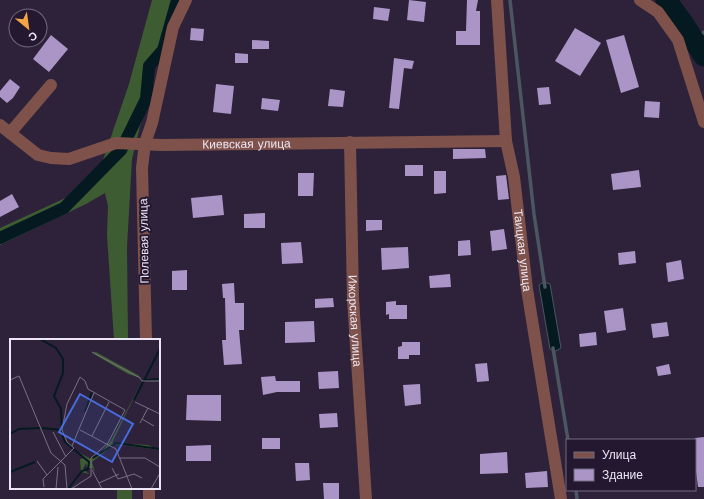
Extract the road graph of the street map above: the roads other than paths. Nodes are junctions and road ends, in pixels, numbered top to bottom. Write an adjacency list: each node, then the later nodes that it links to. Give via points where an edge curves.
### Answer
1 (186, 0): 10 (street, Полевая улица, via 173,27)
2 (498, 0): 8 (street, Таицкая улица)
3 (640, 0): 5 (street, via 658,12 678,40)
4 (51, 85): 7 (street)
5 (704, 122)
6 (0, 125): 7 (street, Киевская улица)
7 (10, 133): 10 (street, Киевская улица, via 38,155 51,158 70,158 116,143)
8 (506, 141): 9 (street, Киевская улица); 13 (street, Таицкая улица, via 514,177 527,289)
9 (350, 142): 10 (street, Киевская улица, via 161,145); 12 (street, Ижорская улица, via 353,299)
10 (146, 143): 11 (street, Полевая улица, via 142,168)
11 (146, 339)
12 (366, 499)
13 (561, 499)

